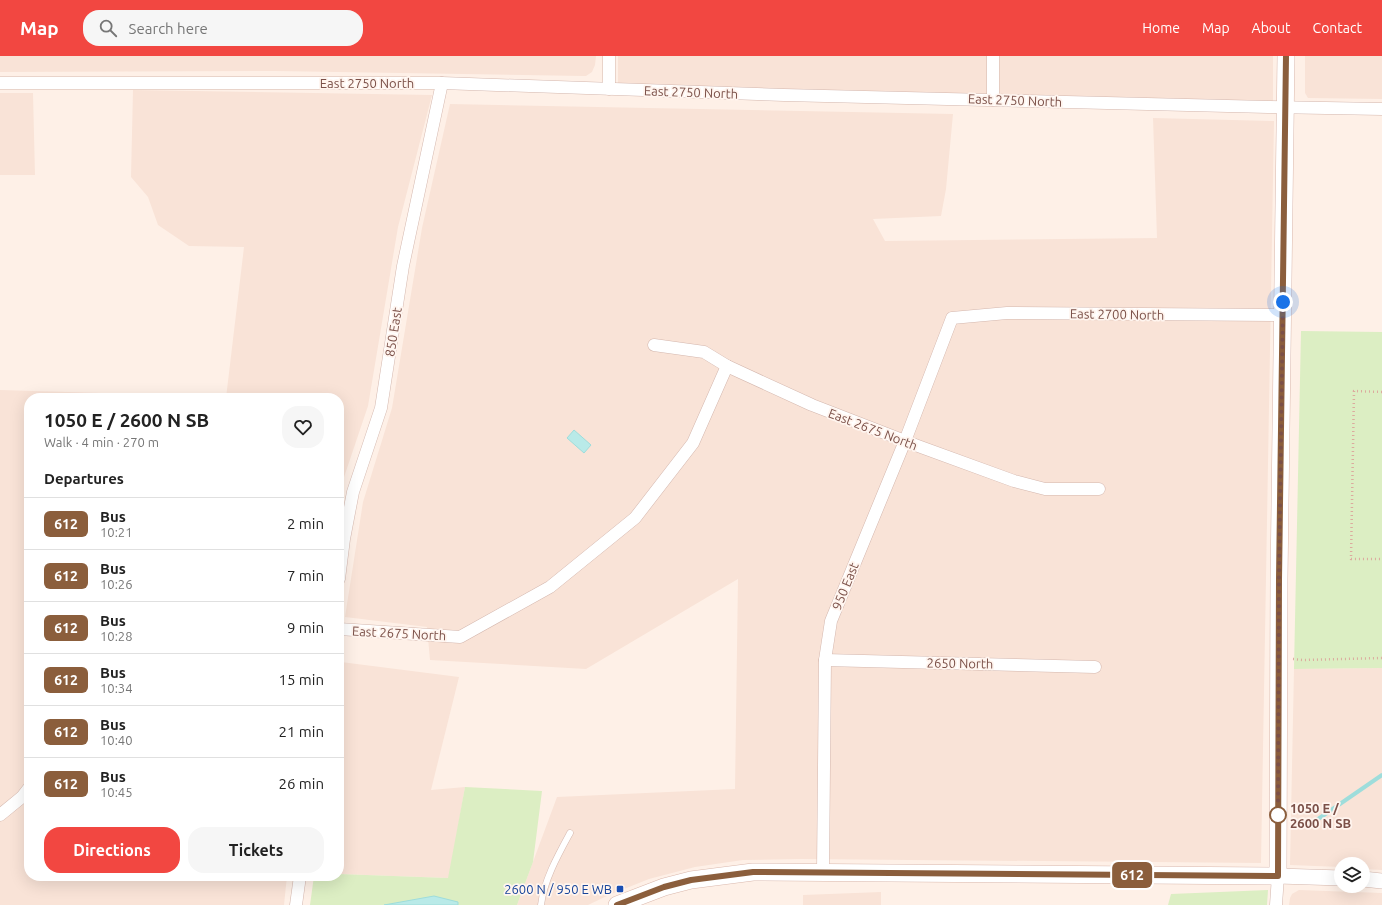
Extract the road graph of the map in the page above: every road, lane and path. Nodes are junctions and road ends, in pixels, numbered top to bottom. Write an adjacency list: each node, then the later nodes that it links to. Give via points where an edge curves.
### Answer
1 (609, 56): 6 (street)
2 (993, 56): 7 (street)
3 (1286, 56): 8 (main road)
4 (0, 83): 5 (street, East 2750 North)
5 (442, 84): 6 (street, East 2750 North); 17 (street, 850 East, via 403,266 381,408 353,492)
6 (608, 89): 7 (street, East 2750 North)
7 (993, 100): 8 (street, East 2750 North)
8 (1286, 108): 9 (street, East 2750 North); 10 (main road)
9 (1382, 109)
10 (1283, 315): 11 (street, East 2700 North, via 1007,313); 20 (main road)
11 (952, 318): 15 (street, 950 East)
12 (654, 345): 13 (street, East 2675 North, via 704,352)
13 (727, 366): 15 (street, East 2675 North, via 812,404); 19 (street, East 2675 North, via 693,443 635,518 550,587 460,637)
14 (1382, 392): 18 (path, via 1354,391 1351,559)
15 (905, 441): 16 (street, East 2675 North, via 1014,481 1045,489); 22 (street, 950 East, via 831,621)
16 (1099, 489)
17 (344, 539)
18 (1382, 559)
19 (344, 629)
20 (1279, 658): 21 (path); 28 (main road)
21 (1382, 658)
22 (825, 660): 23 (street, 2650 North); 27 (street, 950 East)
23 (1095, 667)
24 (24, 795): 25 (street)
25 (0, 815)
26 (570, 833): 34 (lane, via 542,894)
27 (823, 872): 28 (main road); 35 (main road, via 753,872 691,880 664,887)
28 (1278, 876): 29 (street); 36 (street)
29 (1334, 878)
30 (1370, 880): 32 (street)
31 (299, 881): 33 (street)
32 (1382, 881)
33 (296, 905)
34 (541, 905)
35 (618, 905)
36 (1276, 905)

